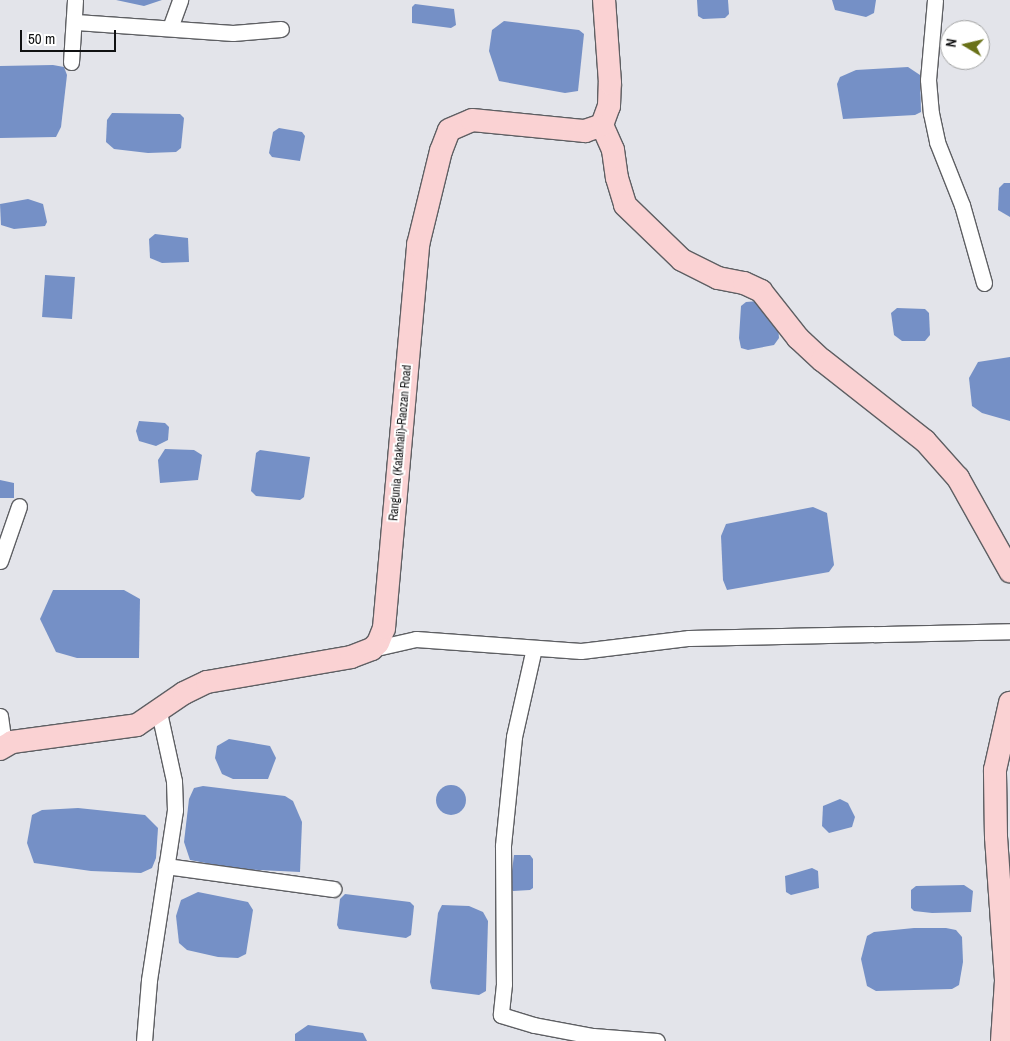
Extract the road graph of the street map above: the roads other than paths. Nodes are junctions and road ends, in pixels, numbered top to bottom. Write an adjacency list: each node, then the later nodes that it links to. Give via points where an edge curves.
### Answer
1 (75, 0): 5 (street)
2 (180, 0): 6 (street)
3 (604, 0): 9 (main road, via 610,82 609,106)
4 (935, 0): 10 (street, via 928,80 931,113 937,142 962,205)
5 (76, 22): 6 (street); 8 (street)
6 (170, 28): 7 (street, via 233,33)
7 (281, 29)
8 (71, 62)
9 (602, 125): 13 (main road, via 613,150 625,205 682,260 718,278 744,283 761,291 798,338 822,360 925,441 958,478); 16 (main road, Rangunia (Katakhali)-Raozan Road, via 585,131 472,120 461,122 449,130 418,245 384,628)
10 (984, 283)
11 (19, 506): 12 (street)
12 (0, 561)
13 (1010, 571)
14 (1010, 631): 15 (street, via 689,638 581,651)
15 (534, 648): 16 (street, via 416,639); 24 (street, via 514,737 503,846 504,984 501,1015 594,1036)
16 (372, 650): 18 (main road, via 351,657 207,682 184,693)
17 (1010, 703): 25 (main road, via 995,770 1006,980)
18 (159, 712): 20 (main road, via 131,727); 21 (street, via 175,801)
19 (0, 716): 20 (street)
20 (2, 747)
21 (166, 866): 22 (street); 23 (street)
22 (333, 889)
23 (144, 1041)
24 (657, 1041)
25 (1002, 1041)

